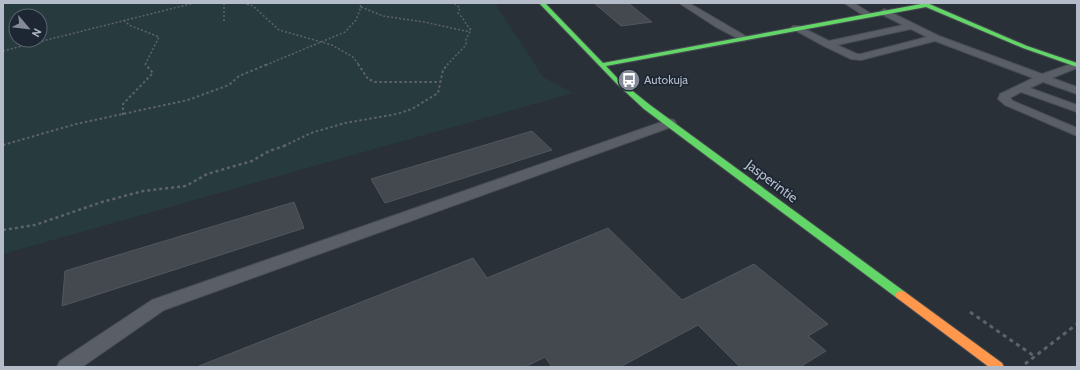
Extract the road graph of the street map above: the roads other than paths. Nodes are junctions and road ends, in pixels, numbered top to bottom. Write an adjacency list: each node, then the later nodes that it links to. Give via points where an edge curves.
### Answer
1 (542, 3): 12 (street, Jasperintie)
2 (683, 3): 9 (lane)
3 (848, 3): 6 (lane)
4 (925, 4): 5 (street); 13 (street, via 1025,47)
5 (884, 12): 6 (street); 7 (lane)
6 (869, 15): 8 (street)
7 (911, 26): 10 (lane); 11 (lane)
8 (796, 28): 9 (street); 11 (lane)
9 (744, 38): 12 (street)
10 (936, 38): 11 (lane, via 861,57 848,55); 14 (lane)
11 (826, 44)
12 (601, 65): 18 (street, Jasperintie, via 641,102)
13 (1077, 65): 14 (lane)
14 (1042, 78): 15 (lane); 16 (lane)
15 (1021, 88): 17 (lane); 19 (lane, via 1004,96 1004,99)
16 (1077, 91)
17 (1077, 109)
18 (670, 123): 20 (lane, via 158,305); 21 (street, Jasperintie)
19 (1077, 132)
20 (67, 367)
21 (998, 367)

